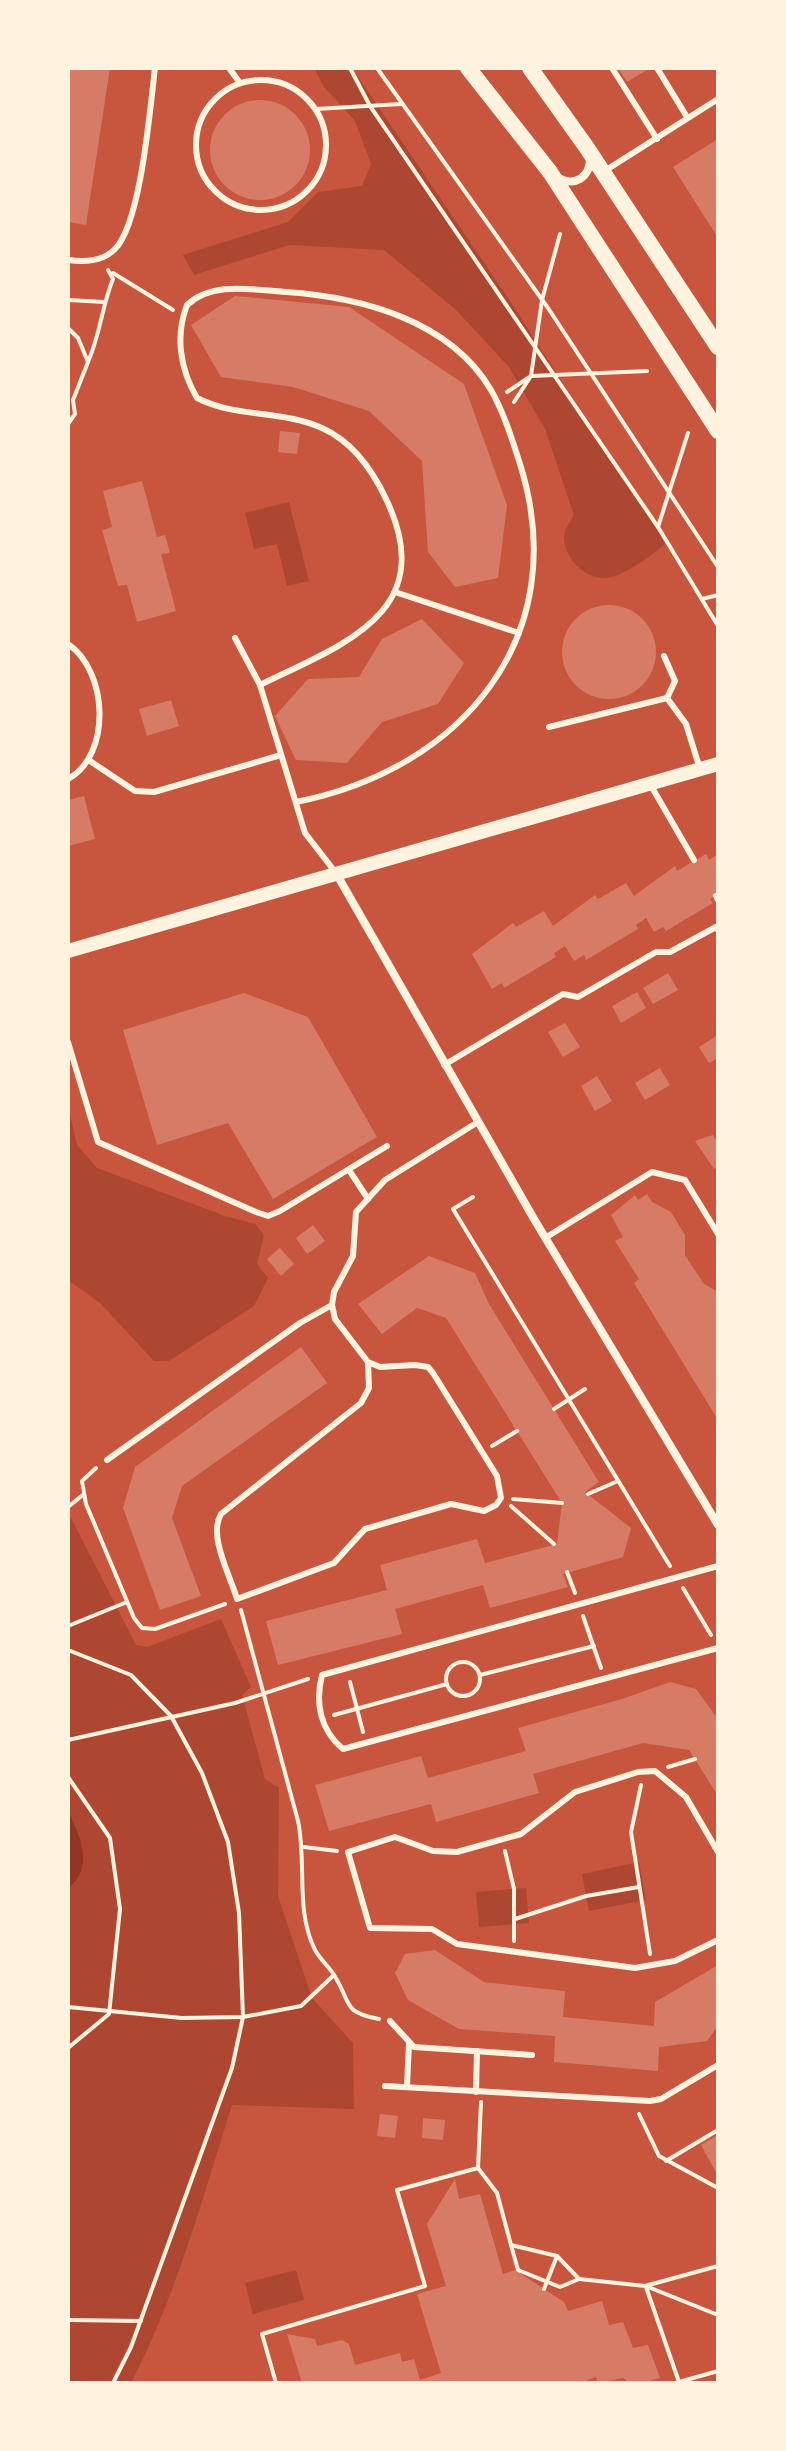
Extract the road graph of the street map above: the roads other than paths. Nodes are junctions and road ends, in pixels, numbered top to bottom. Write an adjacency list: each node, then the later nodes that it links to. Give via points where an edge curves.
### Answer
1 (155, 68): 14 (lane, via 133,213 114,250 97,260)
2 (229, 68): 7 (lane)
3 (468, 68): 12 (main road)
4 (530, 68): 11 (main road)
5 (612, 68): 10 (lane)
6 (657, 68): 9 (lane)
7 (240, 83): 7 (lane, via 206,108 197,128 200,170 211,189 249,210 292,203 321,171 326,150 316,109 282,83)
8 (718, 99): 9 (lane)
9 (687, 117): 10 (lane)
10 (657, 139): 13 (lane)
11 (587, 148): 12 (street, via 590,162 581,179 562,181); 13 (main road)
12 (550, 172): 16 (main road)
13 (603, 172): 15 (main road)
14 (68, 260)
15 (718, 347)
16 (718, 431)
17 (395, 592): 18 (lane); 18 (lane, via 400,562 393,513 349,445 294,418 197,398 180,349 183,316 196,296 244,289 348,299 384,308 445,341 468,363 503,417 530,497 535,529 530,596); 22 (lane, via 389,605 350,641)
18 (519, 633): 31 (lane, via 500,677 431,747 395,770)
19 (235, 638): 22 (lane)
20 (68, 644): 26 (lane, via 88,667 95,690 99,717)
21 (664, 656): 23 (lane, via 675,681)
22 (260, 685): 25 (lane)
23 (667, 698): 24 (lane); 28 (lane, via 686,724)
24 (549, 727)
25 (281, 755): 26 (lane, via 154,792 135,791); 31 (lane)
26 (90, 761): 29 (lane)
27 (718, 764): 28 (street)
28 (700, 769): 30 (street)
29 (68, 779)
30 (650, 784): 32 (lane); 33 (street)
31 (296, 802): 33 (lane, via 305,833)
32 (694, 860)
33 (336, 873): 36 (street); 38 (street)
34 (718, 918): 35 (lane)
35 (717, 929): 38 (lane, via 670,952 656,952 578,997 563,994)
36 (68, 951)
37 (68, 1042): 41 (lane, via 94,1132 108,1148 268,1216)
38 (444, 1065): 39 (street)
39 (478, 1122): 42 (lane, via 385,1180); 44 (street)
40 (387, 1146): 41 (lane)
41 (349, 1170): 42 (lane)
42 (368, 1199): 45 (lane, via 356,1212 353,1256)
43 (718, 1234): 44 (lane, via 685,1180 652,1172)
44 (545, 1238): 48 (street)
45 (332, 1305): 46 (lane, via 335,1319); 47 (lane)
46 (368, 1362): 46 (lane, via 428,1367 497,1476 501,1498 491,1509 451,1504 365,1529 334,1563 237,1599 215,1524 226,1507 361,1403 369,1388)
47 (107, 1460)
48 (718, 1525)
49 (718, 1566): 50 (lane, via 322,1675 316,1697 328,1737 343,1749)
50 (718, 1648)
51 (718, 1852): 52 (lane, via 686,1797 655,1771 575,1792 534,1827 457,1852 433,1851 395,1837 348,1852 370,1928 432,1929 457,1944 635,1968 675,1961)
52 (718, 1940)
53 (390, 2021): 54 (lane)
54 (409, 2043): 55 (lane); 59 (lane)
55 (477, 2051): 56 (lane); 60 (lane)
56 (532, 2055)
57 (718, 2065): 60 (lane, via 661,2099 633,2102)
58 (385, 2086): 59 (lane)
59 (407, 2087): 60 (lane)
60 (479, 2092)

